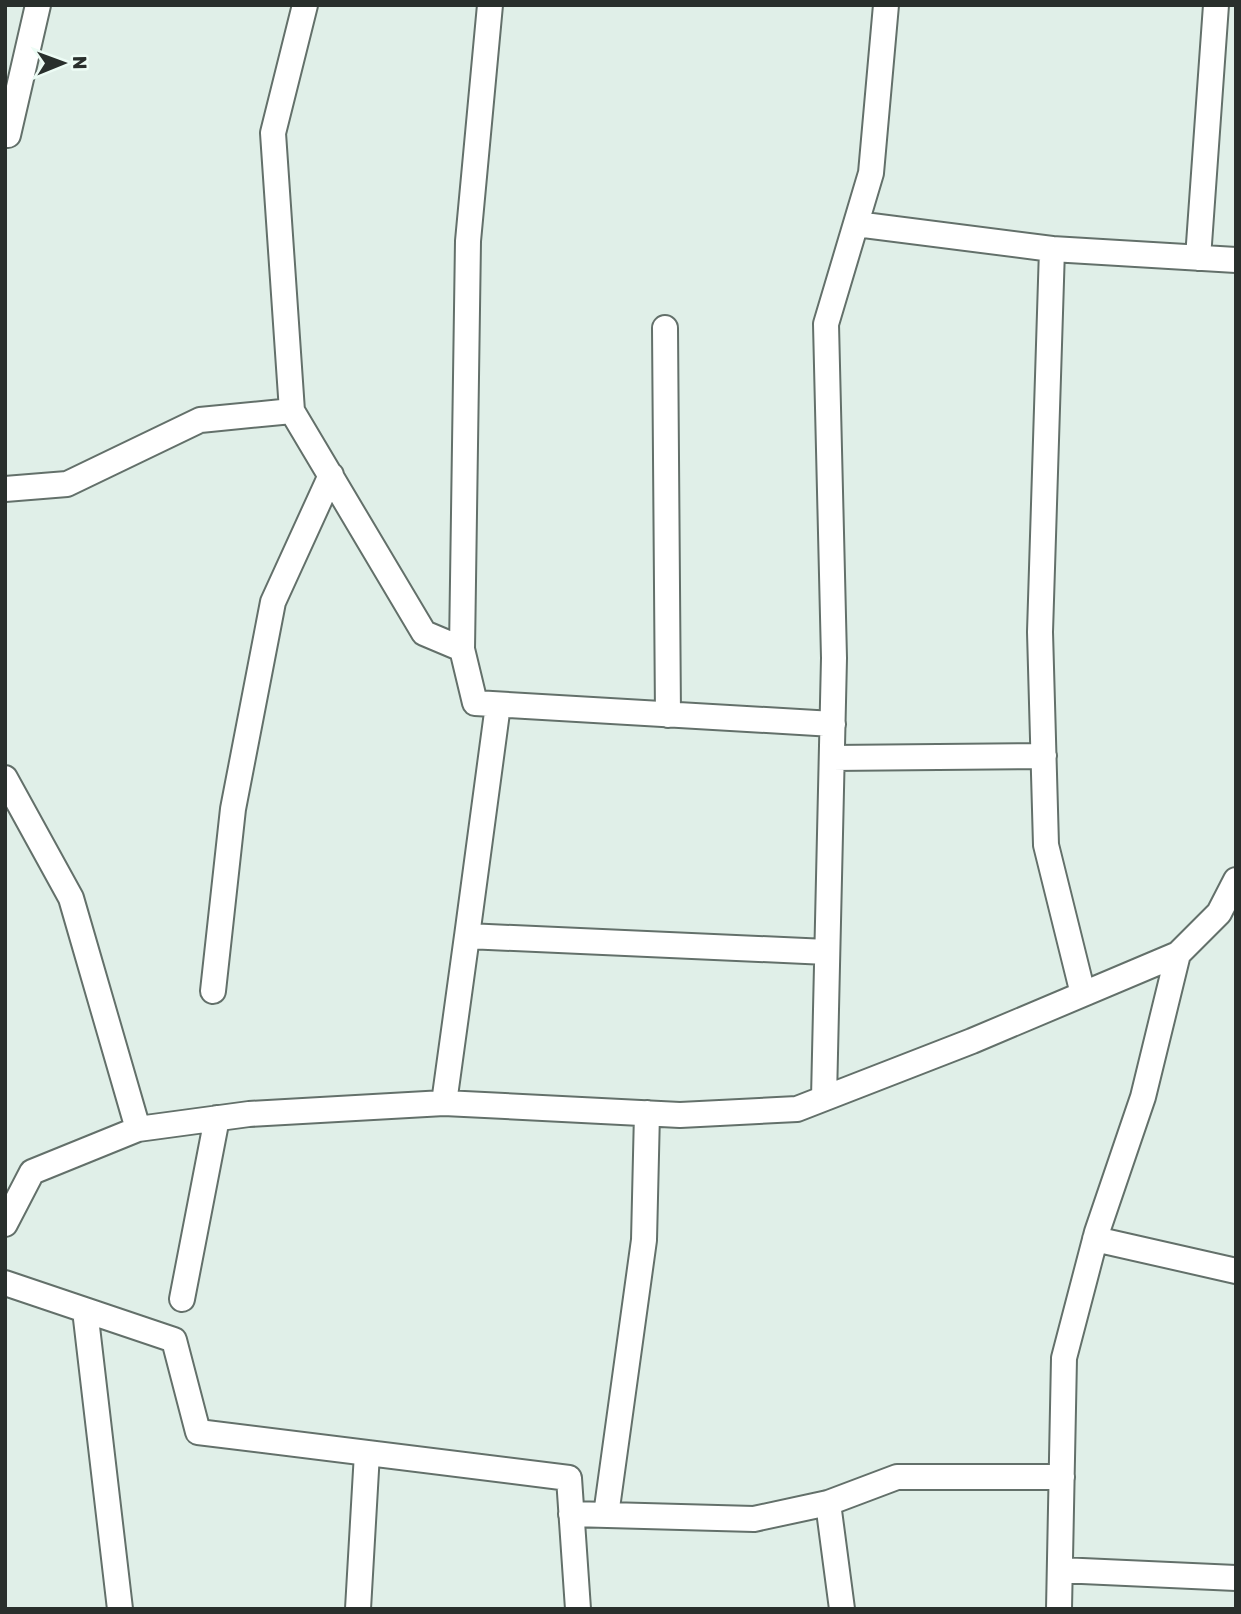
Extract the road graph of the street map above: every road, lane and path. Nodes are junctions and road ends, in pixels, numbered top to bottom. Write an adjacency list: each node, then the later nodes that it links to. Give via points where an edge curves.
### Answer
1 (38, 5): 6 (street)
2 (305, 5): 12 (street, via 272,133)
3 (490, 5): 15 (street, via 468,241)
4 (886, 5): 7 (street, via 871,173)
5 (1216, 5): 9 (street)
6 (6, 142)
7 (856, 223): 8 (street); 18 (street, via 826,324)
8 (1052, 248): 9 (street); 19 (street, via 1040,632)
9 (1198, 258): 10 (street)
10 (1236, 260)
11 (665, 328): 17 (street)
12 (292, 411): 13 (street); 14 (street, via 200,419 67,484)
13 (331, 475): 15 (street, via 424,633); 26 (street, via 273,602 233,809)
14 (5, 489)
15 (462, 649): 16 (street, via 475,704)
16 (498, 705): 17 (street); 23 (street)
17 (668, 715): 18 (street)
18 (833, 724): 20 (street)
19 (1044, 756): 20 (street); 27 (street, via 1046,845)
20 (832, 758): 24 (street)
21 (5, 778): 32 (street, via 71,898)
22 (1236, 880): 25 (street, via 1219,913)
23 (467, 936): 24 (street); 29 (street)
24 (827, 952): 28 (street)
25 (1178, 954): 27 (street); 34 (street, via 1143,1097)
26 (213, 990)
27 (1083, 994): 28 (street)
28 (824, 1098): 30 (street, via 797,1109)
29 (444, 1103): 30 (street); 31 (street)
30 (647, 1113): 43 (street, via 645,1240)
31 (217, 1118): 32 (street); 37 (street)
32 (138, 1129): 33 (street, via 32,1172)
33 (5, 1224)
34 (1095, 1239): 35 (street); 40 (street, via 1064,1358)
35 (1236, 1271)
36 (5, 1283): 38 (street)
37 (182, 1299)
38 (85, 1310): 39 (street, via 174,1340 198,1432); 46 (street)
39 (367, 1453): 42 (street, via 569,1478); 47 (street)
40 (1062, 1476): 41 (street, via 897,1477); 44 (street)
41 (828, 1503): 43 (street, via 754,1519); 49 (street)
42 (571, 1514): 43 (street); 48 (street)
43 (606, 1515)
44 (1060, 1570): 45 (street); 50 (street)
45 (1236, 1578)
46 (120, 1609)
47 (358, 1609)
48 (578, 1609)
49 (842, 1609)
50 (1059, 1609)

